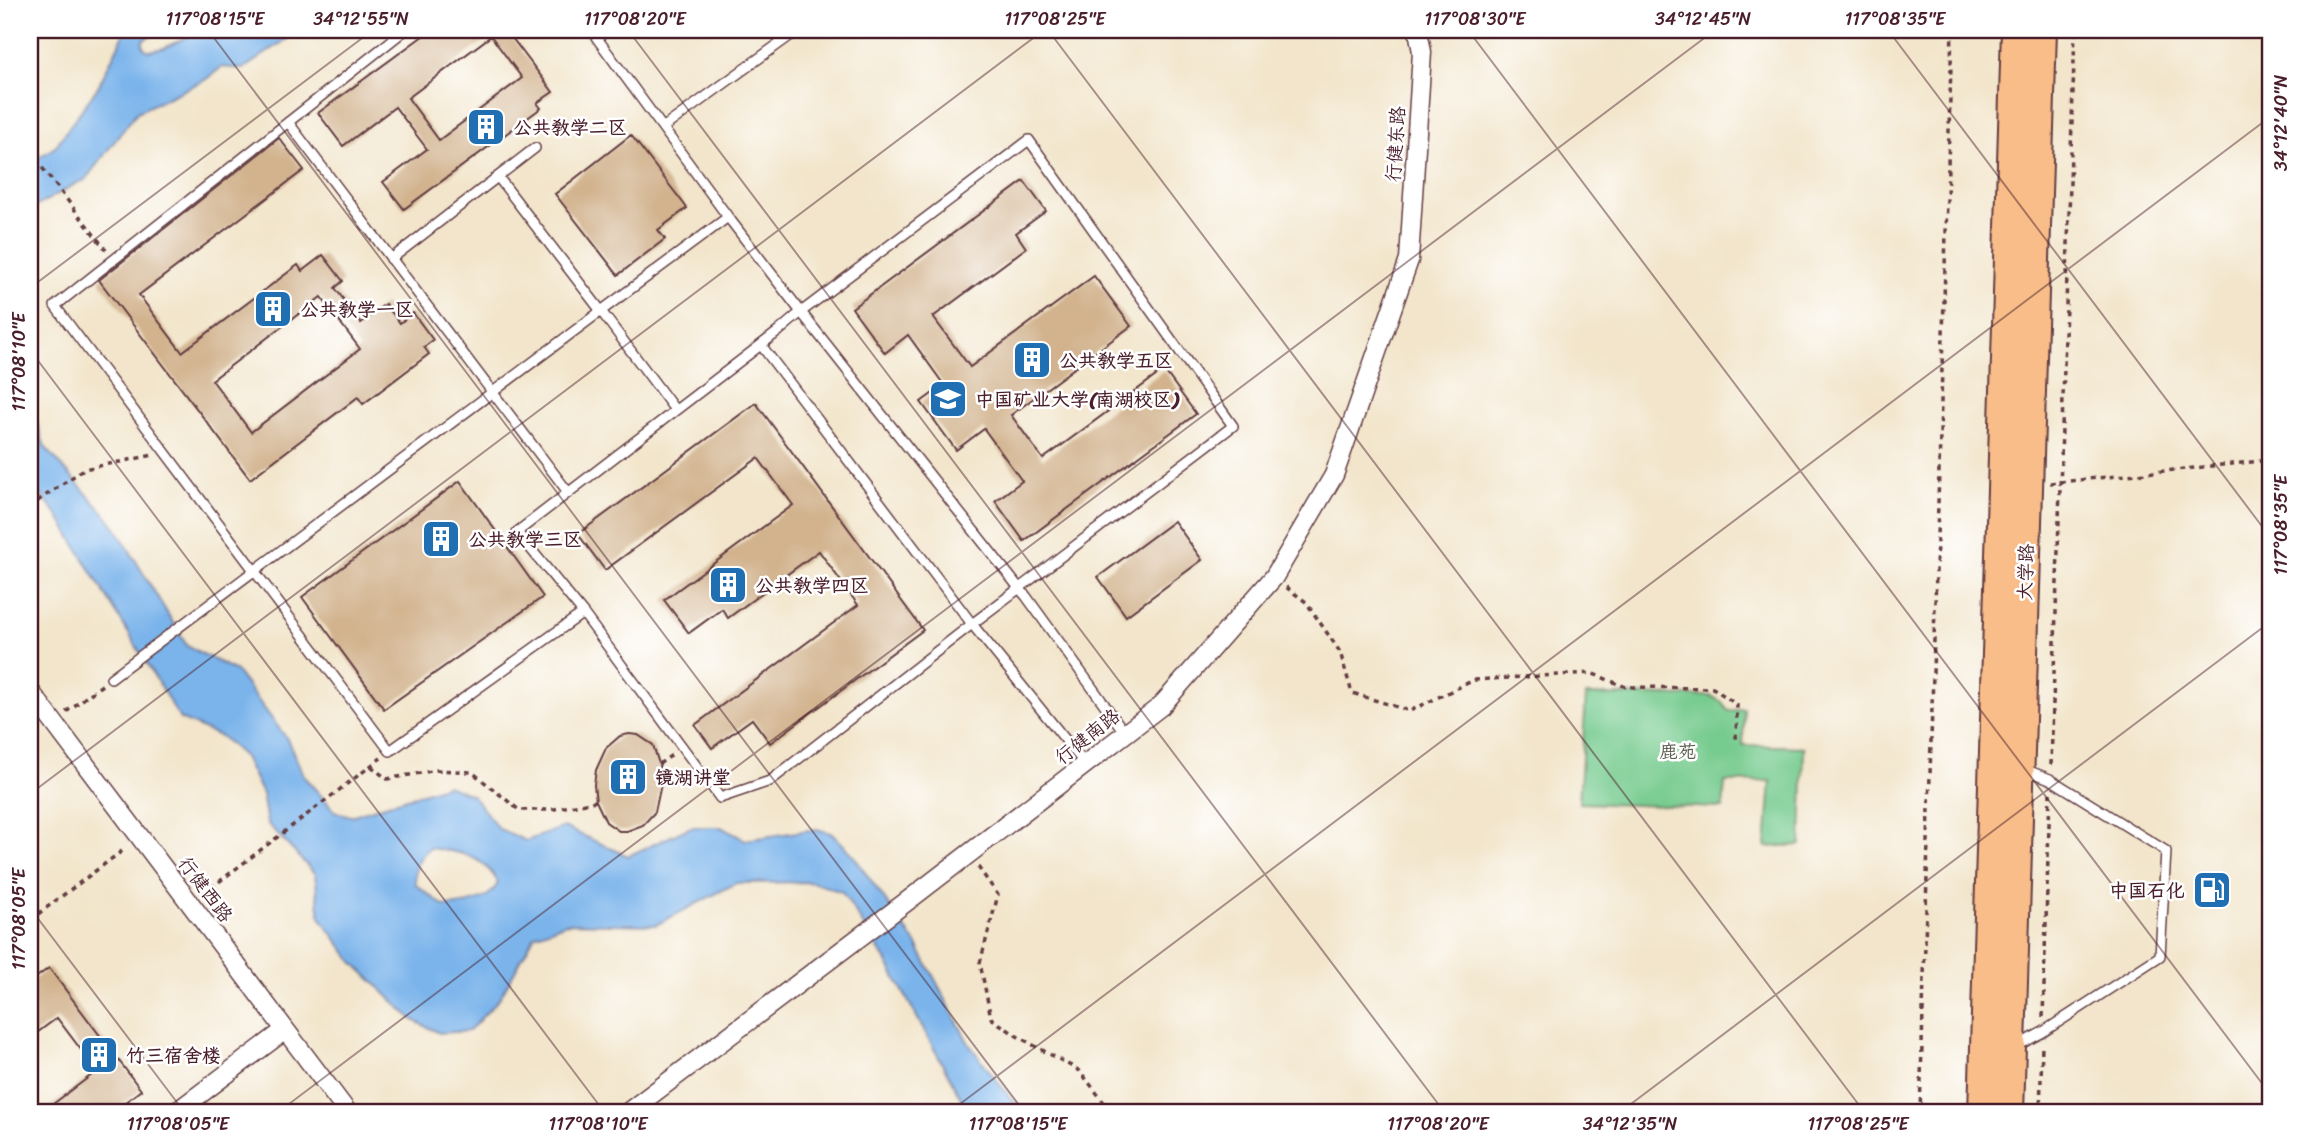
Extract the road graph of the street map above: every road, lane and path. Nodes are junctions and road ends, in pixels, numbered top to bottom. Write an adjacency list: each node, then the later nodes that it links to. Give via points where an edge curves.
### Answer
1 (405, 30): 9 (lane)
2 (591, 30): 10 (lane)
3 (798, 30): 10 (lane)
4 (1418, 30): 17 (street, 行健东路, via 1422,52)
5 (1952, 30): 56 (path)
6 (2016, 30): 57 (highway, 大学路)
7 (2042, 30): 25 (highway, 大学路)
8 (2075, 30): 26 (path)
9 (288, 122): 15 (lane); 16 (lane)
10 (664, 127): 14 (lane)
11 (535, 149): 13 (lane)
12 (31, 154): 15 (path)
13 (498, 177): 16 (lane); 18 (lane)
14 (729, 217): 18 (lane); 19 (lane)
15 (114, 259): 23 (lane, via 55,306)
16 (391, 259): 21 (lane)
17 (1409, 260): 30 (street, 行健南路, via 1334,475)
18 (601, 312): 21 (lane); 22 (lane)
19 (801, 312): 20 (lane); 31 (lane); 31 (lane, via 1029,140 1233,426)
20 (761, 345): 22 (lane); 33 (lane)
21 (493, 393): 27 (lane); 29 (lane)
22 (675, 410): 27 (lane)
23 (166, 453): 28 (path, via 84,469 39,500); 29 (lane)
24 (2270, 460): 26 (path)
25 (2028, 482): 26 (path); 42 (highway, 大学路)
26 (2059, 483): 43 (path)
27 (568, 492): 32 (lane, via 517,532)
28 (30, 520)
29 (255, 571): 34 (lane); 39 (lane)
30 (1274, 577): 37 (street, 行健南路, via 1161,706); 38 (path, via 1306,602 1320,622 1340,652 1352,692 1410,711 1474,680 1591,673 1626,687 1713,688 1738,705)
31 (1019, 588): 33 (lane); 37 (lane)
32 (583, 613): 33 (lane, via 720,798 770,781); 39 (lane)
33 (972, 624): 40 (lane)
34 (111, 678): 36 (path)
35 (30, 691): 36 (street, 行健西路)
36 (54, 722): 45 (street, 行健西路)
37 (1125, 733): 40 (street, 行健南路)
38 (1736, 740)
39 (390, 751): 41 (path)
40 (1085, 764): 54 (street, 行健南路)
41 (371, 766): 44 (path, via 387,779 437,770 472,772 519,810); 47 (path)
42 (2020, 767): 43 (lane); 51 (highway, 大学路)
43 (2050, 779): 50 (path); 50 (lane, via 2166,851 2160,957)
44 (596, 801)
45 (141, 838): 47 (street, 行健西路); 48 (path)
46 (972, 860): 55 (path, via 998,895 980,963 991,1018 1080,1071)
47 (191, 904): 49 (street, 行健西路)
48 (30, 920)
49 (285, 1030): 52 (street); 53 (street, 行健西路)
50 (2043, 1032): 51 (lane); 59 (path)
51 (2011, 1049): 58 (highway, 大学路)
52 (175, 1113)
53 (348, 1113)
54 (627, 1113)
55 (1112, 1113)
56 (1920, 1113)
57 (1983, 1113)
58 (2009, 1113)
59 (2040, 1113)

